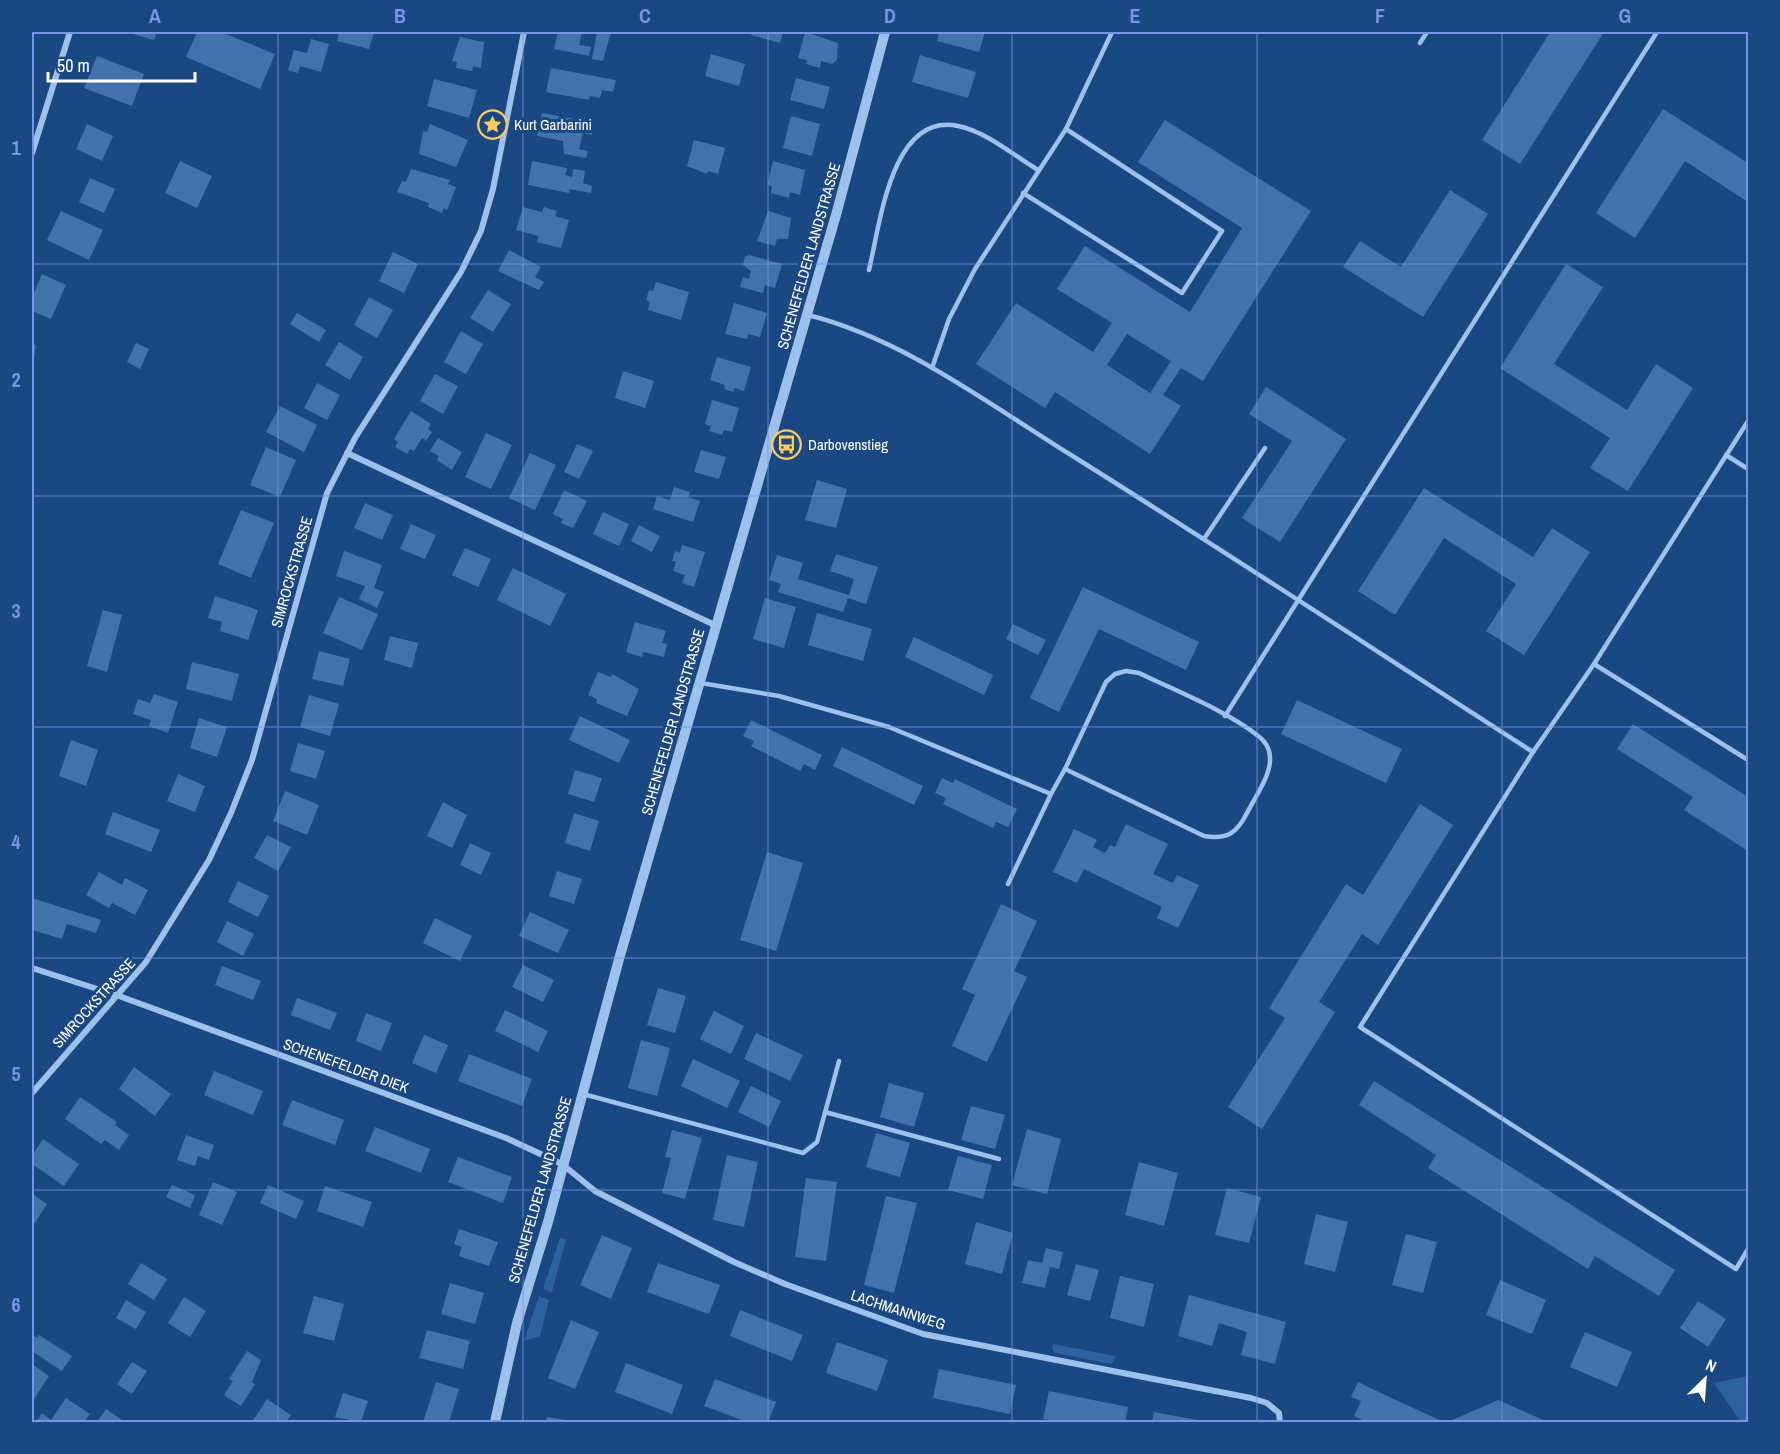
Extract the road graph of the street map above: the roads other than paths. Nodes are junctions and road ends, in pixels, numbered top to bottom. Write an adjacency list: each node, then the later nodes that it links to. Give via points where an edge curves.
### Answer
1 (70, 32): 9 (street)
2 (524, 32): 17 (street, SIMROCKSTRASSE, via 493,189 477,238 461,272)
3 (885, 32): 13 (street, SCHENEFELDER LANDSTRASSE)
4 (1112, 32): 8 (lane)
5 (1427, 32): 7 (lane)
6 (1657, 32): 21 (lane)
7 (1420, 43)
8 (1066, 129): 10 (lane); 11 (lane, via 1222,231 1182,293)
9 (32, 153)
10 (1038, 170): 11 (lane); 12 (lane, via 974,131 938,124 927,129 898,159)
11 (1023, 193): 14 (lane, via 948,319)
12 (869, 270)
13 (808, 315): 14 (lane, via 855,328); 22 (street, SCHENEFELDER LANDSTRASSE)
14 (932, 368): 20 (lane)
15 (1749, 421): 18 (lane)
16 (1265, 448): 20 (lane)
17 (347, 453): 22 (street); 32 (street, SIMROCKSTRASSE, via 327,493 252,760 231,813 177,915)
18 (1726, 455): 19 (lane); 23 (lane)
19 (1749, 469)
20 (1204, 538): 21 (lane)
21 (1298, 600): 25 (lane); 26 (lane)
22 (717, 626): 24 (street, SCHENEFELDER LANDSTRASSE)
23 (1594, 664): 26 (lane); 27 (lane)
24 (701, 683): 29 (lane, via 779,696 890,727); 35 (street, SCHENEFELDER LANDSTRASSE)
25 (1225, 716): 28 (lane, via 1126,670 1106,682); 28 (lane, via 1257,734 1267,744 1271,757 1242,825 1232,835 1204,836)
26 (1533, 752): 39 (lane, via 1360,1027 1736,1269)
27 (1749, 760)
28 (1065, 769): 29 (lane)
29 (1051, 794): 30 (lane)
30 (1008, 884)
31 (32, 968): 32 (street, SCHENEFELDER DIEK)
32 (119, 996): 34 (street, SIMROCKSTRASSE); 38 (street, SCHENEFELDER DIEK, via 506,1138)
33 (839, 1061): 36 (lane)
34 (32, 1093)
35 (583, 1094): 36 (lane, via 803,1153 817,1142); 38 (street, SCHENEFELDER LANDSTRASSE)
36 (825, 1113): 37 (lane)
37 (999, 1159)
38 (562, 1164): 40 (street, SCHENEFELDER LANDSTRASSE, via 546,1232 517,1323); 41 (street, LACHMANNWEG, via 595,1191 725,1257 785,1284 923,1334 1251,1398 1273,1408 1279,1413)
39 (1749, 1249)
40 (495, 1422)
41 (1280, 1422)

